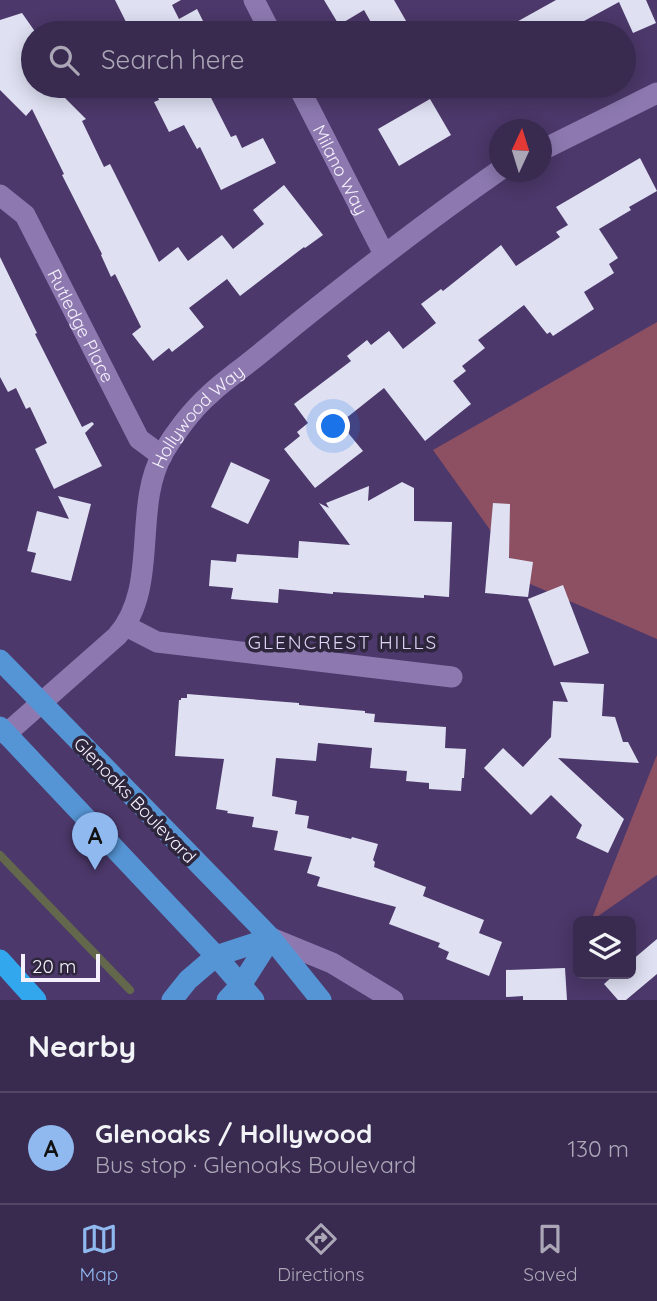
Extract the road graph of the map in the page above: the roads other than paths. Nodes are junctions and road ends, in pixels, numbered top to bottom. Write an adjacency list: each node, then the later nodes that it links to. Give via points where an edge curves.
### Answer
1 (254, 0): 2 (street)
2 (265, 21)
3 (657, 93): 5 (street)
4 (304, 98): 8 (street, Milano Way)
5 (552, 145)
6 (489, 177): 8 (street, Hollywood Way)
7 (0, 195): 9 (street, Rutledge Place, via 25,215 139,439)
8 (384, 254): 9 (street, Hollywood Way, via 208,395)
9 (162, 456): 10 (street, Hollywood Way, via 149,499 139,592)
10 (126, 626): 12 (street, via 157,642); 13 (street, Hollywood Way)
11 (0, 660): 13 (main road, Glenoaks Boulevard)
12 (452, 677)
13 (41, 703): 14 (street, Hollywood Way); 15 (main road, Glenoaks Boulevard)
14 (3, 730): 16 (main road)
15 (271, 938): 16 (main road); 18 (main road); 21 (main road, Glenoaks Boulevard); 22 (street, via 332,963)
16 (216, 956): 18 (main road); 20 (main road)
17 (0, 960): 19 (highway)
18 (241, 995)
19 (35, 997)
20 (172, 1000)
21 (321, 1000)
22 (393, 1000)

